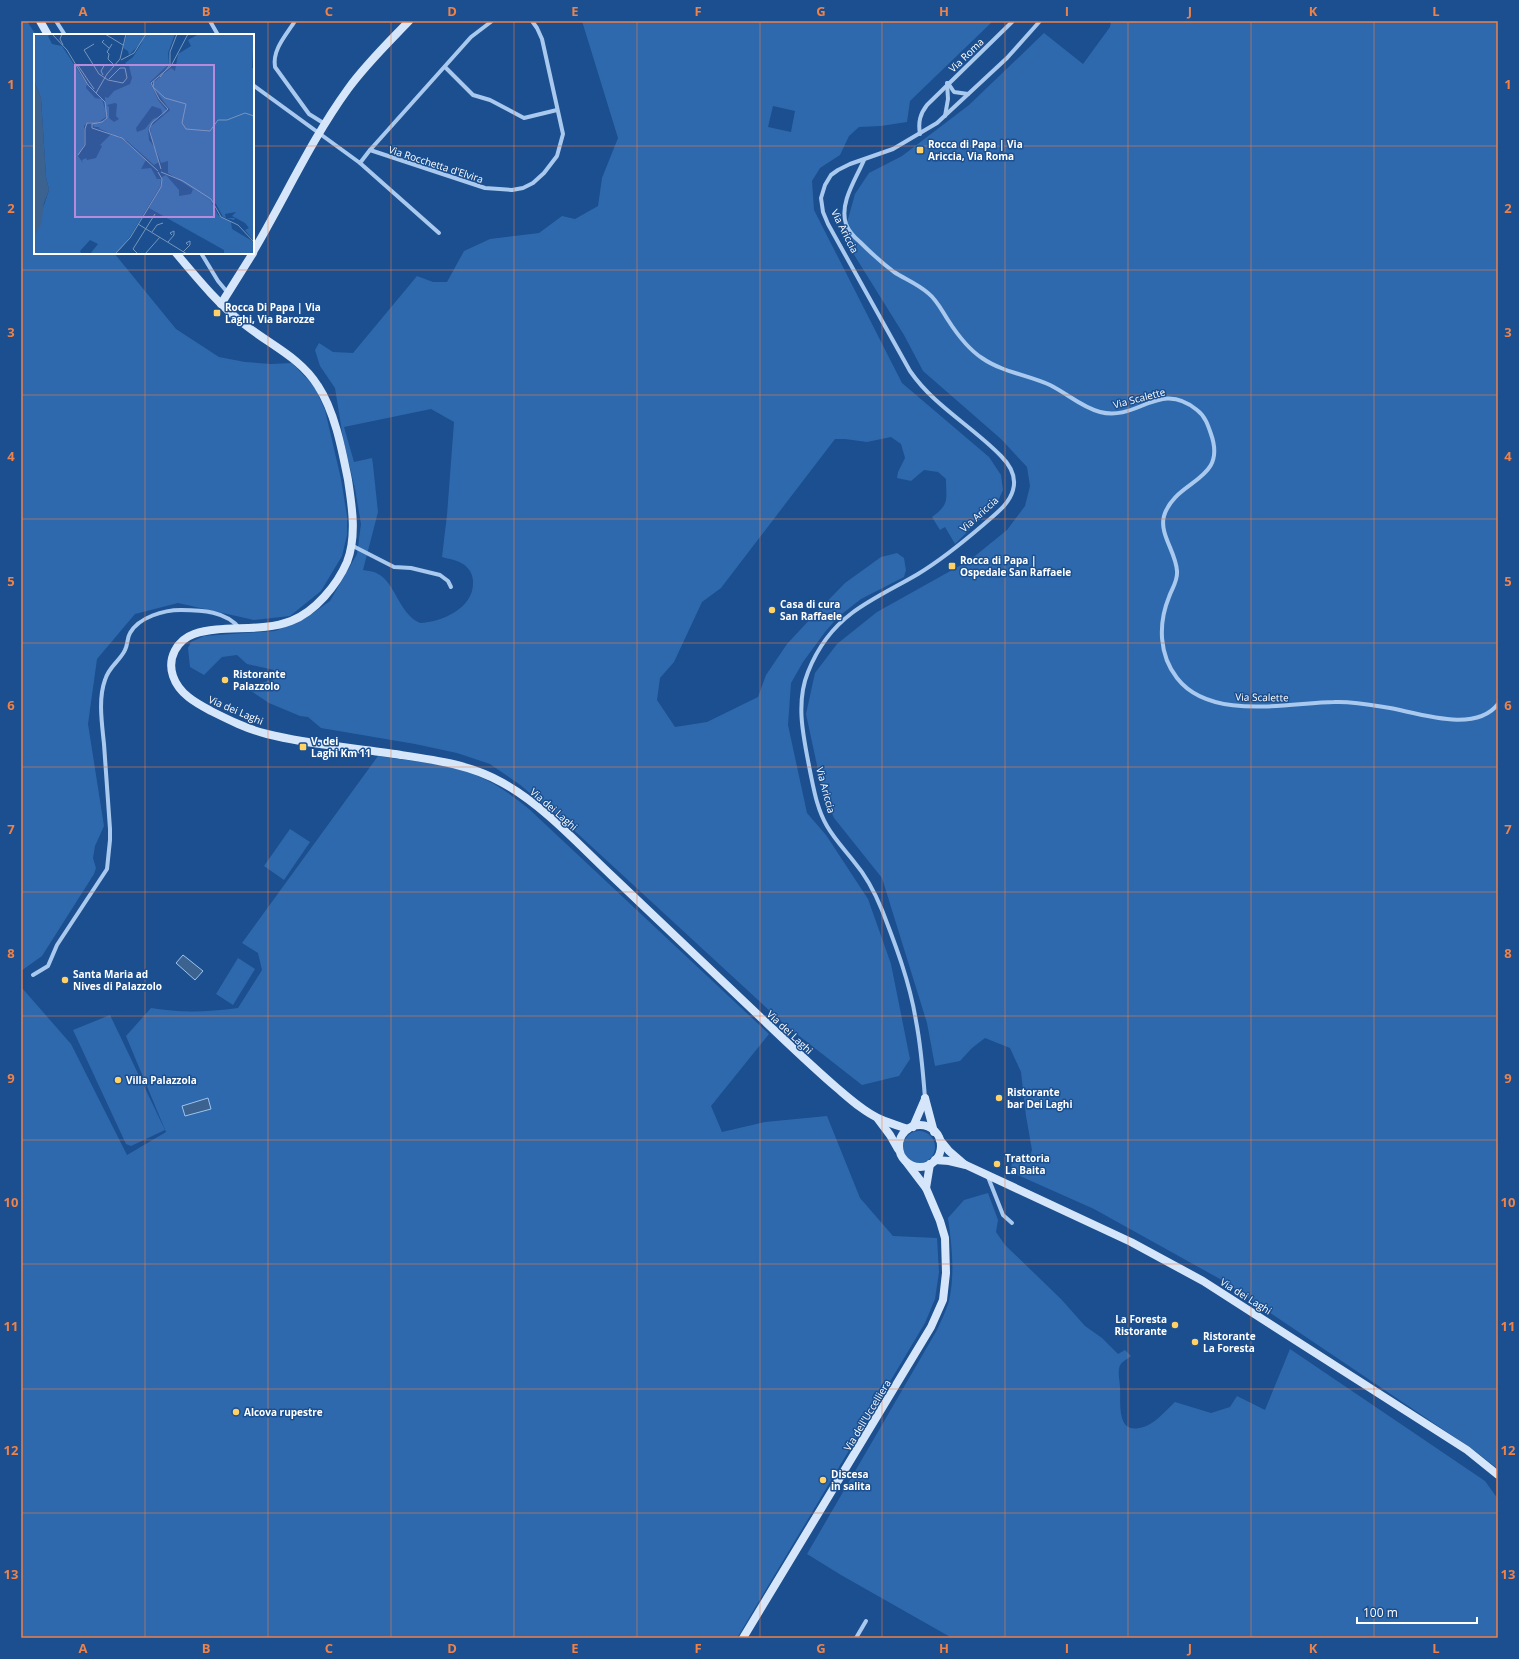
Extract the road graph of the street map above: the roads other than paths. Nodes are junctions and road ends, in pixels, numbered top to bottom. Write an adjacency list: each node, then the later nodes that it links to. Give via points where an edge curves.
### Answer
1 (40, 21): 10 (main road)
2 (56, 21): 11 (street)
3 (210, 21): 12 (street)
4 (295, 21): 19 (street, via 276,51 275,67 309,114)
5 (409, 21): 19 (main road, via 348,89)
6 (492, 21): 13 (street, Via Rocchetta d'Elvira, via 471,37)
7 (532, 21): 17 (street, Via Rocchetta d'Elvira, via 540,35)
8 (1013, 21): 14 (street, Via Roma)
9 (1040, 21): 16 (street, Via Ariccia)
10 (47, 34)
11 (64, 34)
12 (217, 34)
13 (445, 67): 17 (street, via 474,95 490,100 524,118); 22 (street, Via Rocchetta d'Elvira)
14 (947, 83): 16 (street, via 954,92); 18 (street, via 948,99); 21 (street, Via Roma, via 923,111 919,121)
15 (254, 86): 20 (street)
16 (968, 94): 18 (street, Via Ariccia)
17 (557, 110): 22 (street, Via Rocchetta d'Elvira, via 563,134 557,156 544,173 523,188 486,188)
18 (944, 117): 21 (street, Via Ariccia)
19 (325, 124): 20 (main road)
20 (319, 133): 24 (street); 26 (main road)
21 (920, 134): 23 (street, Via Ariccia, via 893,149)
22 (370, 150): 24 (street, Via Rocchetta d'Elvira)
23 (864, 160): 35 (street, Via Scalette, via 846,204 845,220 849,230 883,264 930,294 962,341 978,356 1050,385 1099,412 1118,414 1168,398 1181,400 1198,410 1205,419 1214,443 1214,459 1205,473 1174,500 1166,511 1164,521 1177,572 1163,616 1162,644 1171,670 1187,689 1200,698 1228,704 1264,707 1350,702 1462,720 1482,716); 37 (street, Via Ariccia, via 838,170 828,180 822,198 825,218 914,376 933,398 999,454 1010,467 1014,481 1012,493 1005,505 963,542 931,566 862,606 840,623 817,655 806,678 802,694 804,734 817,802 828,829 864,876 883,912 906,977 915,1014)
24 (360, 163): 25 (street)
25 (438, 233)
26 (254, 251)
27 (177, 254): 31 (main road, Via dei Laghi)
28 (202, 254): 30 (street)
29 (252, 254): 30 (main road)
30 (228, 293): 31 (main road)
31 (221, 304): 32 (main road, Via dei Laghi, via 249,328 294,359 308,372 322,392 332,418 347,476 353,516)
32 (351, 545): 33 (street, via 394,567 440,575); 34 (main road, Via dei Laghi, via 347,562 339,575 319,602 306,613 277,625)
33 (451, 587)
34 (240, 629): 36 (street, via 233,620 222,616 195,610 178,610 153,616 138,624 130,633 124,652 108,672 102,692 110,834 107,869 56,945 48,966); 38 (main road, Via dei Laghi, via 194,634 175,649 171,662 172,675 179,688 195,702 239,725 265,734 435,760 471,769 504,783 550,818 797,1052 851,1100)
35 (1498, 704)
36 (33, 975)
37 (925, 1098): 39 (main road, Via Ariccia, via 919,1116); 40 (main road, Via Ariccia)
38 (878, 1119): 39 (main road, Via dei Laghi); 42 (main road, Via dei Laghi)
39 (911, 1128): 40 (main road, via 923,1126); 42 (main road, via 901,1137)
40 (934, 1132): 41 (main road)
41 (939, 1139): 43 (main road, via 940,1150); 45 (main road, Via dei Laghi)
42 (900, 1152): 44 (main road)
43 (933, 1162): 44 (main road, via 919,1167); 45 (main road, Via dei Laghi, via 949,1161); 47 (main road)
44 (907, 1163): 47 (main road, Via dell'Uccelliera)
45 (966, 1165): 46 (main road, Via dei Laghi)
46 (987, 1175): 48 (street, via 1003,1215); 49 (main road, Via dei Laghi, via 1136,1245 1203,1281 1467,1450)
47 (926, 1188): 51 (main road, Via dell'Uccelliera, via 945,1238 946,1273 943,1300 932,1327)
48 (1012, 1223)
49 (1498, 1475)
50 (866, 1621): 52 (street)
51 (743, 1638)
52 (856, 1638)

